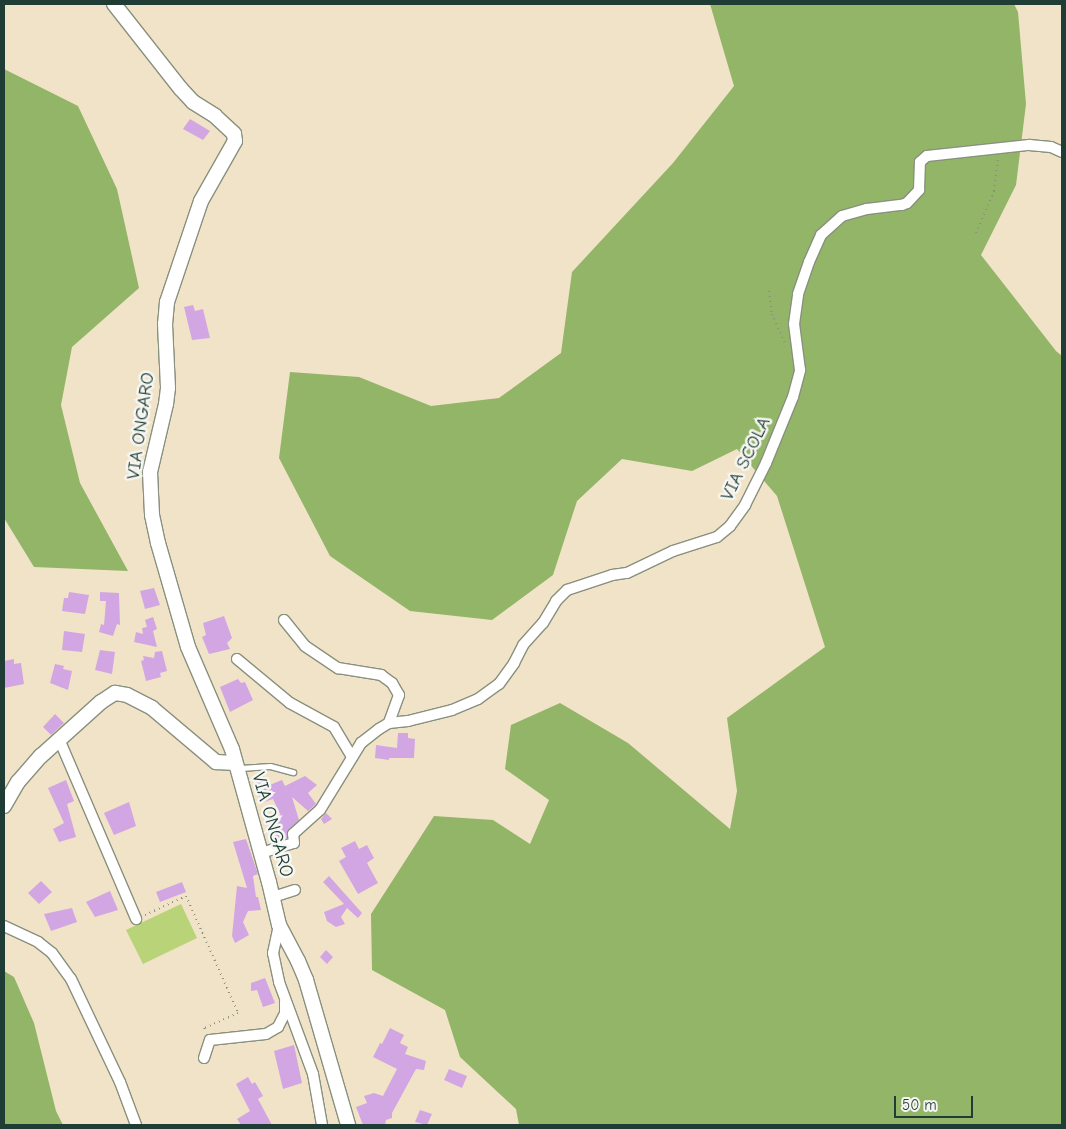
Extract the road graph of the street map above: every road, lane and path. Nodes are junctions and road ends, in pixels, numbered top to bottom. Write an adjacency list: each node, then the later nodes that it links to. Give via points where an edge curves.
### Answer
1 (114, 4): 12 (main road, VIA ONGARO, via 180,89 234,134 235,141 202,201 167,302 166,404 150,472 152,515 158,543 188,647 232,749)
2 (1000, 148): 3 (street, VIA SCOLA, via 1029,145 1051,147); 4 (path, via 994,191); 9 (street, VIA SCOLA, via 927,156 920,162 919,190 908,202 842,216 821,235 798,294 794,324 800,370 793,397 766,463 745,505 730,526 717,537 673,551 628,573 567,590 523,645 499,684 478,699 452,710)
3 (1062, 152)
4 (976, 233)
5 (769, 291): 6 (path, via 772,314)
6 (790, 354)
7 (284, 620): 9 (street, via 305,646 338,668 381,675 392,683 399,695)
8 (237, 659): 11 (street, via 290,704 334,727)
9 (389, 723): 11 (street, VIA SCOLA, via 361,742)
10 (60, 739): 12 (main road, via 115,693 127,695 152,708 216,762); 14 (main road, via 18,782); 18 (street)
11 (352, 757): 15 (street, VIA SCOLA, via 320,810 293,834 294,843)
12 (236, 766): 13 (lane, via 270,766); 15 (main road, VIA ONGARO)
13 (293, 772)
14 (4, 806)
15 (261, 853): 17 (main road, VIA ONGARO)
16 (295, 890): 17 (street, VIA ONGARO)
17 (273, 897): 19 (main road, VIA ONGARO)
18 (136, 919): 22 (path, via 186,896 238,1013 204,1028)
19 (279, 925): 21 (street, via 273,953); 26 (main road, VIA ONGARO, via 306,980)
20 (4, 926): 24 (street, via 38,942 52,953 71,979 120,1082)
21 (285, 996): 22 (street, via 285,1013 278,1027 266,1034); 25 (street, via 313,1074)
22 (210, 1040): 23 (street)
23 (204, 1058)
24 (136, 1125)
25 (322, 1125)
26 (348, 1125)

